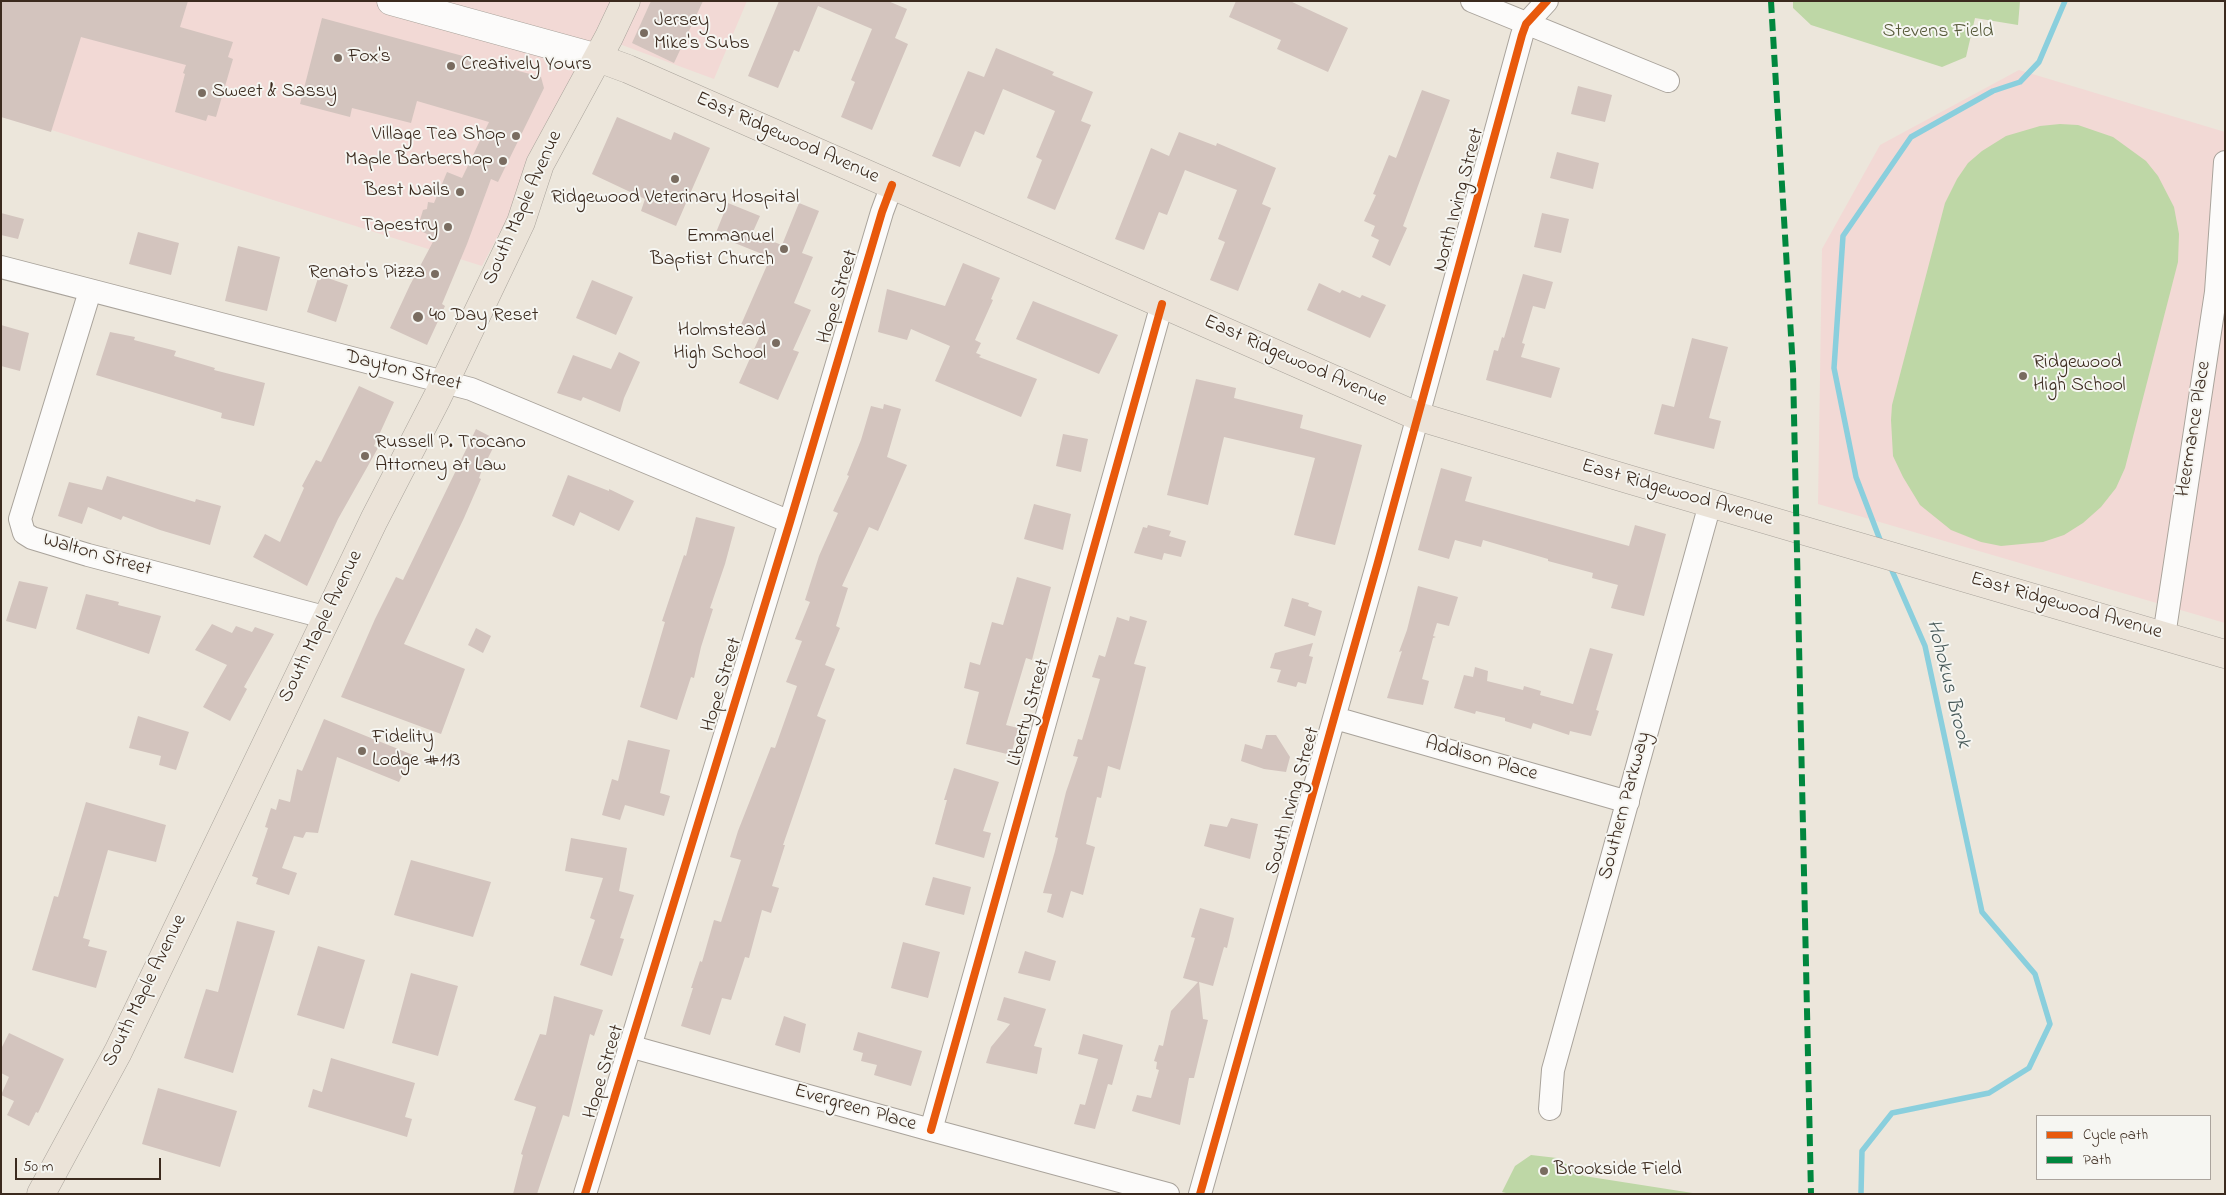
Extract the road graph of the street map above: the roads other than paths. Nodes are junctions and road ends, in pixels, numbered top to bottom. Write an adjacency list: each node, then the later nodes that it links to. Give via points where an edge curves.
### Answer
1 (391, 1): 6 (street, East Ridgewood Avenue)
2 (626, 1): 6 (main road, South Maple Avenue)
3 (1472, 1): 5 (street)
4 (1547, 1): 5 (street, North Irving Street)
5 (1526, 24): 7 (street); 14 (street, North Irving Street)
6 (598, 58): 9 (main road, East Ridgewood Avenue); 13 (main road, South Maple Avenue, via 540,164 520,222)
7 (1668, 82)
8 (2225, 162): 18 (street, Heermance Place, via 2216,292)
9 (892, 185): 12 (main road, East Ridgewood Avenue); 16 (street, Hope Street)
10 (1, 267): 11 (street, Dayton Street)
11 (90, 291): 13 (street, Dayton Street); 17 (street, Walton Street, via 20,519 24,532 32,538 88,555)
12 (1162, 304): 14 (main road, East Ridgewood Avenue); 24 (street, Liberty Street)
13 (444, 382): 16 (street, Dayton Street, via 502,401); 17 (main road, South Maple Avenue)
14 (1417, 416): 15 (main road, East Ridgewood Avenue); 20 (street, South Irving Street)
15 (1710, 504): 18 (main road, East Ridgewood Avenue); 21 (street, Southern Parkway)
16 (790, 522): 22 (street, Hope Street)
17 (328, 618): 25 (main road, South Maple Avenue, via 118,1052)
18 (2164, 636): 19 (main road, East Ridgewood Avenue)
19 (2225, 654)
20 (1335, 718): 21 (street, Addison Place); 28 (street, South Irving Street)
21 (1628, 802): 23 (street, Southern Parkway, via 1553,1070)
22 (629, 1046): 24 (street, Evergreen Place); 26 (street, Hope Street)
23 (1550, 1109)
24 (930, 1130): 27 (street, Evergreen Place)
25 (41, 1194)
26 (585, 1194)
27 (1168, 1194)
28 (1200, 1194)

